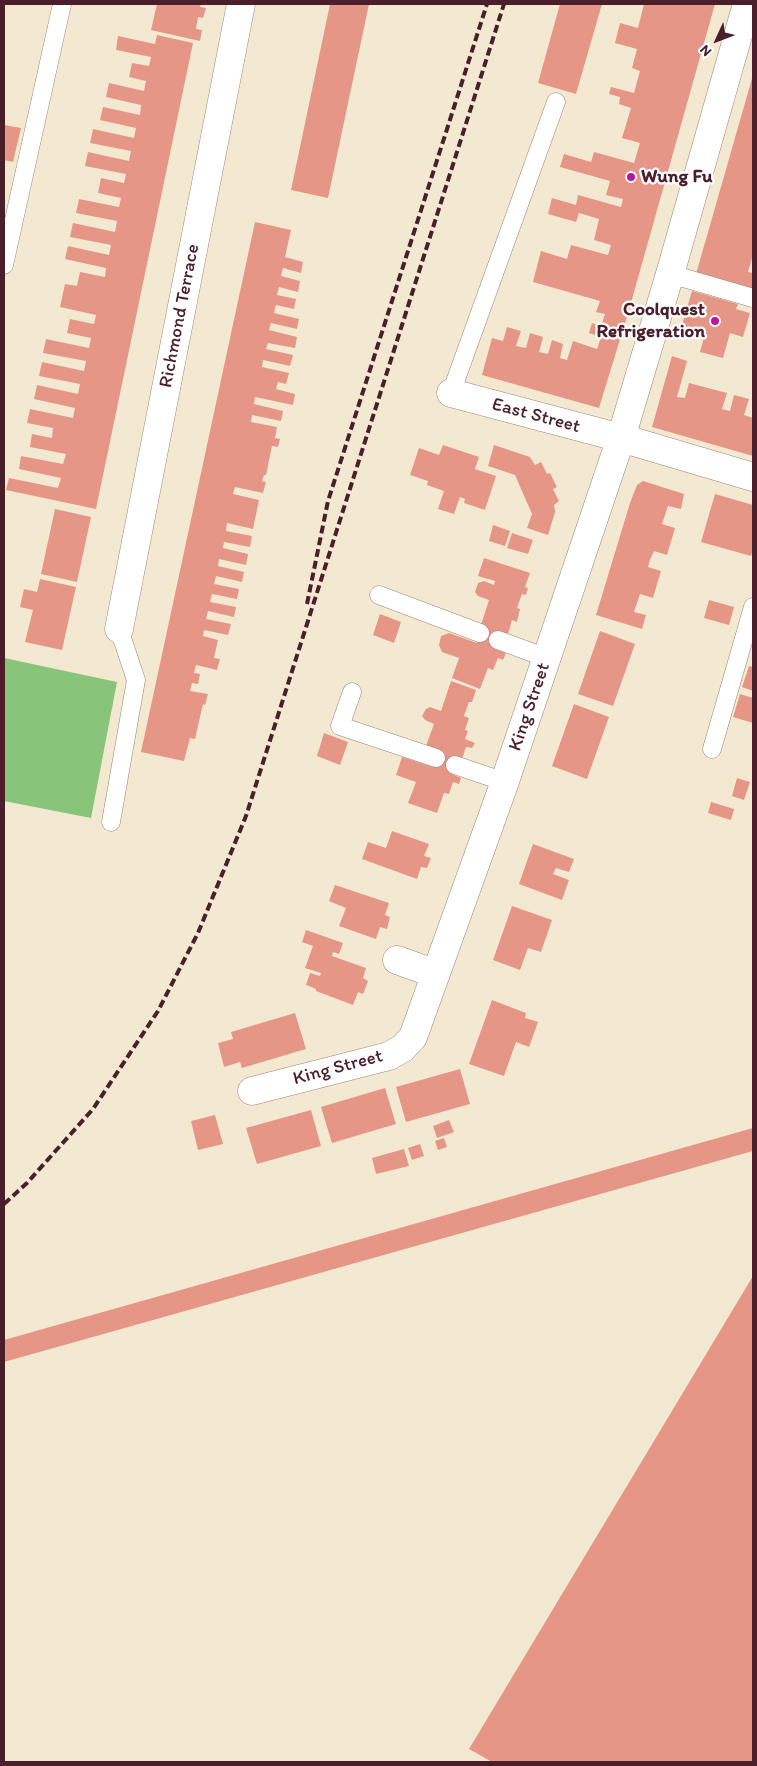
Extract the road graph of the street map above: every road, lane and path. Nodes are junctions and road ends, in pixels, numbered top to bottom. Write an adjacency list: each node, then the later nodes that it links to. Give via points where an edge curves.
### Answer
1 (62, 4): 6 (lane)
2 (241, 4): 14 (street, Richmond Terrace)
3 (747, 4): 4 (street, King Street)
4 (745, 42): 7 (street, King Street)
5 (556, 102): 9 (lane)
6 (4, 265)
7 (670, 274): 8 (lane); 10 (street, King Street)
8 (753, 298)
9 (451, 393): 10 (street, East Street)
10 (621, 438): 11 (street, East Street); 17 (street, King Street)
11 (753, 478)
12 (379, 595): 15 (lane)
13 (753, 607): 19 (lane)
14 (119, 629): 23 (lane, via 136,680)
15 (480, 633)
16 (498, 640): 17 (lane)
17 (547, 658): 22 (street, King Street)
18 (352, 692): 20 (lane, via 340,726)
19 (712, 749)
20 (436, 758)
21 (455, 765): 22 (lane)
22 (505, 782): 25 (street, King Street)
23 (111, 822)
24 (397, 960): 25 (street)
25 (436, 974): 26 (street, King Street, via 413,1037 403,1048 388,1056)
26 (252, 1091)

